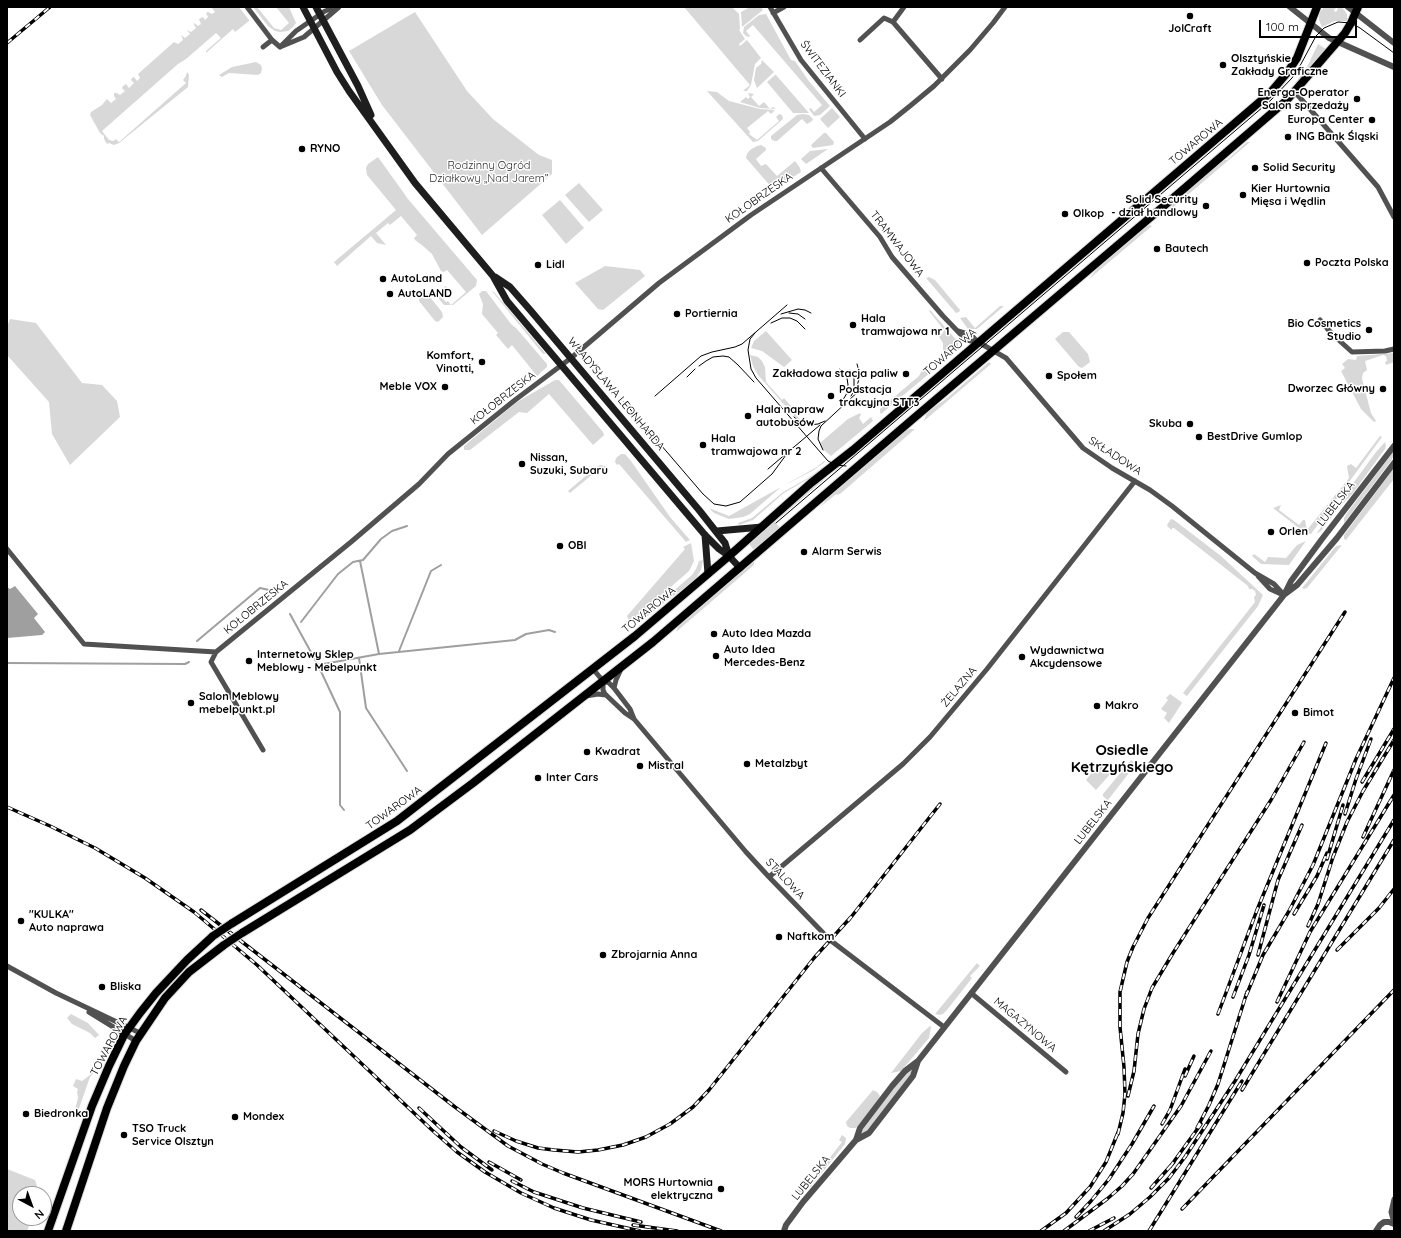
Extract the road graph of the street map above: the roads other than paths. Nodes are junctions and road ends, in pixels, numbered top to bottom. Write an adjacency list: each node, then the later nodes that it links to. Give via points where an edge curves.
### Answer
1 (246, 7): 19 (street)
2 (303, 7): 15 (main road, WŁADYSŁAWA LEONHARDA)
3 (316, 7): 14 (main road, WŁADYSŁAWA LEONHARDA)
4 (337, 7): 14 (street, via 325,11)
5 (770, 7): 13 (street, ŚWITEZIANKI)
6 (784, 7): 13 (street)
7 (904, 7): 16 (street)
8 (1005, 7): 26 (street, KOŁOBRZESKA, via 994,23)
9 (1290, 7): 17 (street)
10 (1318, 7): 17 (main road, TOWAROWA)
11 (1348, 7): 12 (street)
12 (1357, 10): 21 (main road, TOWAROWA, via 1349,27); 22 (street)
13 (773, 13): 29 (street, ŚWITEZIANKI, via 801,60)
14 (321, 18): 15 (street); 18 (street); 28 (main road, WŁADYSŁAWA LEONHARDA, via 358,86)
15 (310, 22): 18 (main road, WŁADYSŁAWA LEONHARDA); 24 (street, via 296,31)
16 (894, 22): 20 (street, via 884,18); 26 (street)
17 (1311, 23): 21 (street); 34 (main road, TOWAROWA, via 1294,63 1270,93)
18 (314, 29): 24 (street, via 304,37); 28 (main road, WŁADYSŁAWA LEONHARDA, via 349,91)
19 (272, 40): 23 (street); 24 (street)
20 (860, 40)
21 (1337, 42): 25 (street); 27 (main road, TOWAROWA)
22 (1394, 43)
23 (263, 47)
24 (280, 47)
25 (1394, 67)
26 (942, 79): 29 (street, KOŁOBRZESKA)
27 (1295, 92): 31 (street, via 1378,187); 36 (main road, TOWAROWA)
28 (376, 127): 32 (main road, WŁADYSŁAWA LEONHARDA, via 415,183)
29 (865, 139): 30 (street, KOŁOBRZESKA)
30 (821, 168): 34 (street, TRAMWAJOWA, via 943,316 958,331 971,335); 37 (street, KOŁOBRZESKA, via 684,264)
31 (1394, 217)
32 (493, 276): 37 (main road, WŁADYSŁAWA LEONHARDA, via 510,287); 38 (main road, WŁADYSŁAWA LEONHARDA, via 507,301)
33 (1320, 320): 35 (street, via 1352,352)
34 (978, 342): 36 (street, SKŁADOWA); 42 (main road, TOWAROWA)
35 (1394, 349)
36 (994, 351): 41 (street, SKŁADOWA, via 1006,358 1083,448); 47 (main road, TOWAROWA)
37 (571, 358): 38 (street, KOŁOBRZESKA); 43 (main road, WŁADYSŁAWA LEONHARDA)
38 (561, 365): 44 (main road, WŁADYSŁAWA LEONHARDA); 50 (street, KOŁOBRZESKA, via 448,454 419,484)
39 (1394, 446): 49 (street, LUBELSKA, via 1322,539)
40 (1394, 463): 49 (street, LUBELSKA, via 1337,538 1297,585)
41 (1135, 481): 49 (street, SKŁADOWA, via 1172,506 1255,573 1270,589); 60 (street, ŻELAZNA, via 983,675 930,737 902,764)
42 (762, 527): 43 (main road); 46 (main road, TOWAROWA)
43 (717, 531): 46 (main road, WŁADYSŁAWA LEONHARDA, via 725,543)
44 (705, 535): 46 (main road, WŁADYSŁAWA LEONHARDA); 48 (main road)
45 (7, 550): 50 (street, via 84,644)
46 (729, 556): 47 (main road, WŁADYSŁAWA LEONHARDA); 48 (main road, TOWAROWA)
47 (740, 568): 51 (main road, TOWAROWA)
48 (708, 574): 52 (main road, TOWAROWA)
49 (1284, 595): 63 (street, LUBELSKA)
50 (216, 652): 58 (street, via 211,662)
51 (622, 667): 53 (main road, TOWAROWA); 54 (street)
52 (593, 669): 53 (street, STALOWA); 59 (main road, TOWAROWA, via 397,821)
53 (603, 682): 54 (street, STALOWA); 55 (street, STALOWA); 56 (main road, TOWAROWA)
54 (614, 688): 57 (street, STALOWA, via 630,709)
55 (606, 696): 56 (street, via 594,694); 57 (street, STALOWA)
56 (583, 697): 61 (main road, TOWAROWA, via 421,822)
57 (634, 719): 60 (street, STALOWA)
58 (263, 750)
59 (329, 864): 61 (main road, via 325,873); 66 (main road, TOWAROWA, bridge, via 213,936 166,982)
60 (769, 877): 65 (street, STALOWA, via 832,942)
61 (332, 878): 67 (main road, TOWAROWA, bridge, via 242,933 200,964 179,983)
62 (7, 966): 64 (street)
63 (971, 994): 65 (street, LUBELSKA); 71 (street, MAGAZYNOWA)
64 (71, 1001): 66 (street); 68 (street)
65 (944, 1027): 70 (street, LUBELSKA)
66 (129, 1028): 67 (street); 68 (main road, TOWAROWA)
67 (140, 1033): 69 (main road, TOWAROWA)
68 (124, 1035): 69 (street); 78 (main road, TOWAROWA, via 92,1106)
69 (136, 1041): 79 (main road, TOWAROWA, via 107,1108)
70 (918, 1061): 72 (street, LUBELSKA, via 892,1086 860,1128); 72 (street, LUBELSKA, via 913,1076 869,1134)
71 (1066, 1072)
72 (856, 1140): 80 (street, LUBELSKA, via 803,1202)
73 (1394, 1199): 74 (street)
74 (1391, 1212): 75 (street); 76 (street)
75 (1382, 1223): 76 (street); 77 (street)
76 (1394, 1224)
77 (1376, 1230)
78 (48, 1231)
79 (66, 1231)
80 (784, 1231)

